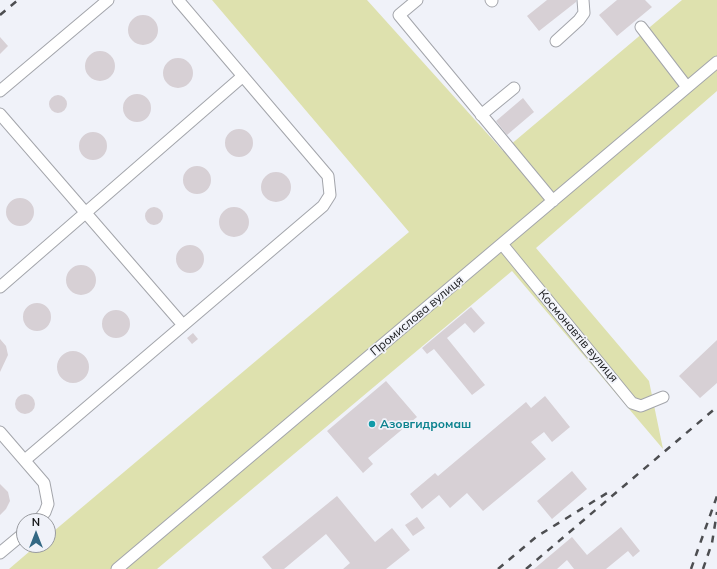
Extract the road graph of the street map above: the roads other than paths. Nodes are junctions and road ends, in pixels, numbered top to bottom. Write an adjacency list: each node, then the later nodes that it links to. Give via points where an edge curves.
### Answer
1 (108, 0): 11 (street)
2 (178, 0): 8 (street)
3 (417, 0): 13 (street, via 399,15)
4 (584, 0): 6 (street, via 584,13 580,20)
5 (641, 27): 9 (street)
6 (556, 41)
7 (717, 62): 9 (street, Промислова вулиця)
8 (243, 76): 15 (street); 18 (street, via 328,176 330,195 323,206)
9 (687, 87): 14 (street, Промислова вулиця)
10 (514, 88): 13 (street)
11 (0, 91)
12 (0, 114): 15 (street)
13 (481, 115): 14 (street)
14 (553, 201): 16 (street, Промислова вулиця)
15 (85, 212): 17 (street); 18 (street)
16 (502, 244): 19 (street, Космонавтів вулиця, via 632,403 641,406); 25 (street, Промислова вулиця)
17 (0, 287)
18 (183, 325): 21 (street)
19 (663, 397)
20 (0, 432): 21 (street)
21 (25, 460): 22 (street, via 44,483 48,504)
22 (45, 513)
23 (16, 540): 24 (street)
24 (0, 553)
25 (118, 569)

